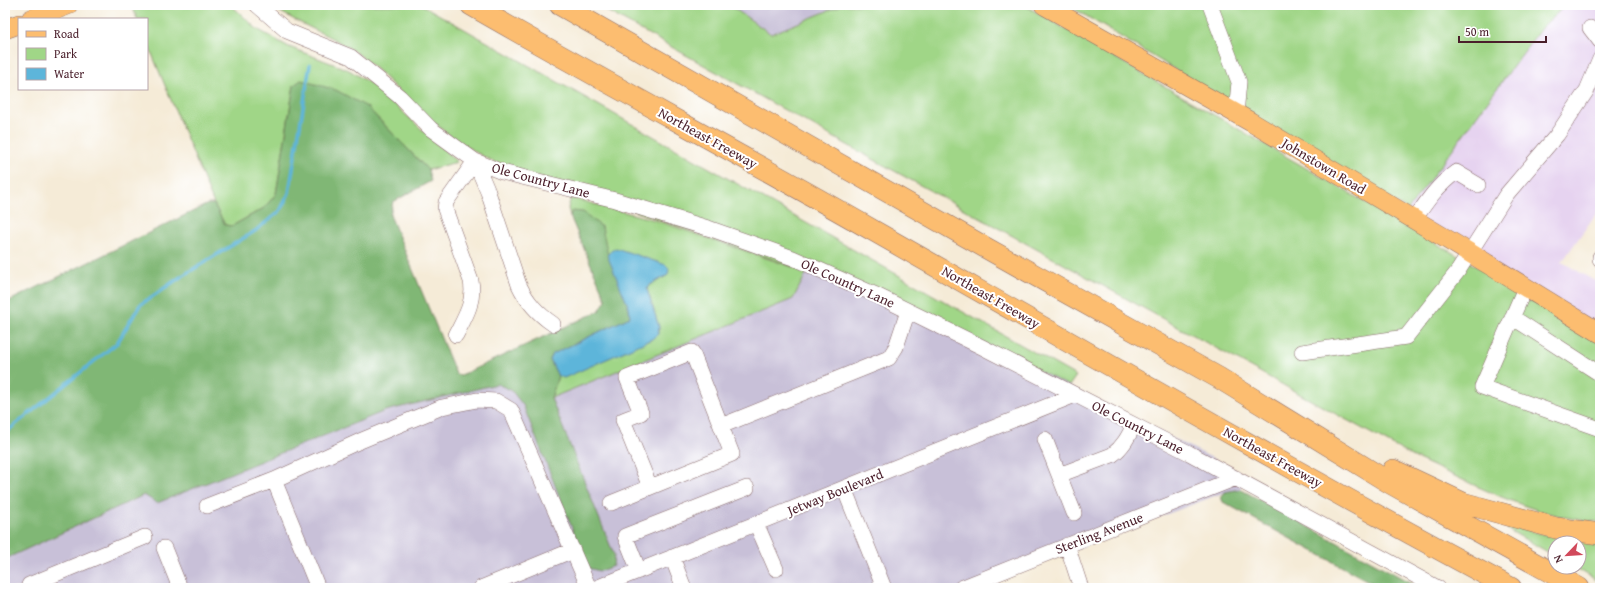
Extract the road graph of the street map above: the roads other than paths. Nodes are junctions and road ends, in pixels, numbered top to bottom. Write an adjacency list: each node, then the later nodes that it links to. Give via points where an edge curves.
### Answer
1 (68, 5): 7 (main road)
2 (257, 5): 14 (street, Ole Country Lane, via 287,31 351,57 400,97 431,129)
3 (471, 5): 47 (highway, Northeast Freeway, via 1116,370)
4 (560, 5): 26 (highway)
5 (1044, 5): 13 (main road, Johnstown Road)
6 (1210, 5): 13 (street, via 1239,82)
7 (34, 18)
8 (18, 24): 10 (main road)
9 (1590, 28): 11 (street)
10 (5, 29)
11 (1600, 41)
12 (1600, 59): 17 (street, via 1587,90 1557,136 1506,194)
13 (1236, 114): 16 (main road, Johnstown Road)
14 (475, 161): 19 (street, Ole Country Lane, via 502,172 615,200 711,229 793,258); 21 (street, via 522,292 539,314); 23 (street, via 446,202 445,209 473,292 468,311)
15 (1478, 185): 16 (street, via 1456,172 1431,195)
16 (1414, 220): 17 (main road, Johnstown Road)
17 (1470, 253): 18 (main road, Johnstown Road); 24 (street, via 1406,337)
18 (1525, 288): 20 (street); 22 (main road, Johnstown Road)
19 (908, 311): 27 (street, Ole Country Lane); 29 (street, via 896,347 889,358)
20 (1512, 317): 25 (street); 30 (street, via 1482,387)
21 (552, 324)
22 (1600, 333)
23 (456, 335)
24 (1302, 352)
25 (1600, 374)
26 (1220, 378): 42 (highway, via 1396,472 1462,503 1556,528); 64 (highway, via 1390,483)
27 (1075, 395): 28 (street, Ole Country Lane); 37 (street, Jetway Boulevard)
28 (1134, 425): 32 (street, via 1126,441 1112,455); 33 (street, Ole Country Lane)
29 (721, 426): 35 (street, via 732,454); 35 (street, via 692,352 627,378 641,413 623,420)
30 (1600, 429)
31 (1044, 439): 32 (street)
32 (1059, 475): 40 (street)
33 (1236, 478): 44 (street, Sterling Avenue); 61 (street, Ole Country Lane)
34 (274, 480): 39 (street); 46 (street, via 442,407 477,400 496,401 511,410); 53 (street)
35 (650, 487): 38 (street)
36 (747, 488): 50 (street, via 625,536)
37 (844, 488): 41 (street, Jetway Boulevard); 58 (street)
38 (611, 503)
39 (207, 506)
40 (1074, 513)
41 (756, 524): 48 (street, Jetway Boulevard); 49 (street)
42 (1600, 534)
43 (145, 537): 51 (street, via 29,585)
44 (1067, 545): 59 (street, Sterling Avenue); 60 (street)
45 (164, 548): 52 (street)
46 (573, 550): 54 (street); 55 (street)
47 (1442, 551): 62 (highway); 63 (highway, Northeast Freeway)
48 (672, 557): 50 (street, Jetway Boulevard); 57 (street)
49 (776, 569)
50 (639, 570): 56 (street, Jetway Boulevard)
51 (30, 588)
52 (180, 588)
53 (318, 588)
54 (481, 588)
55 (589, 588)
56 (596, 588)
57 (684, 588)
58 (884, 588)
59 (962, 588)
60 (1081, 588)
61 (1438, 588)
62 (1494, 588)
63 (1511, 588)
64 (1579, 588)

